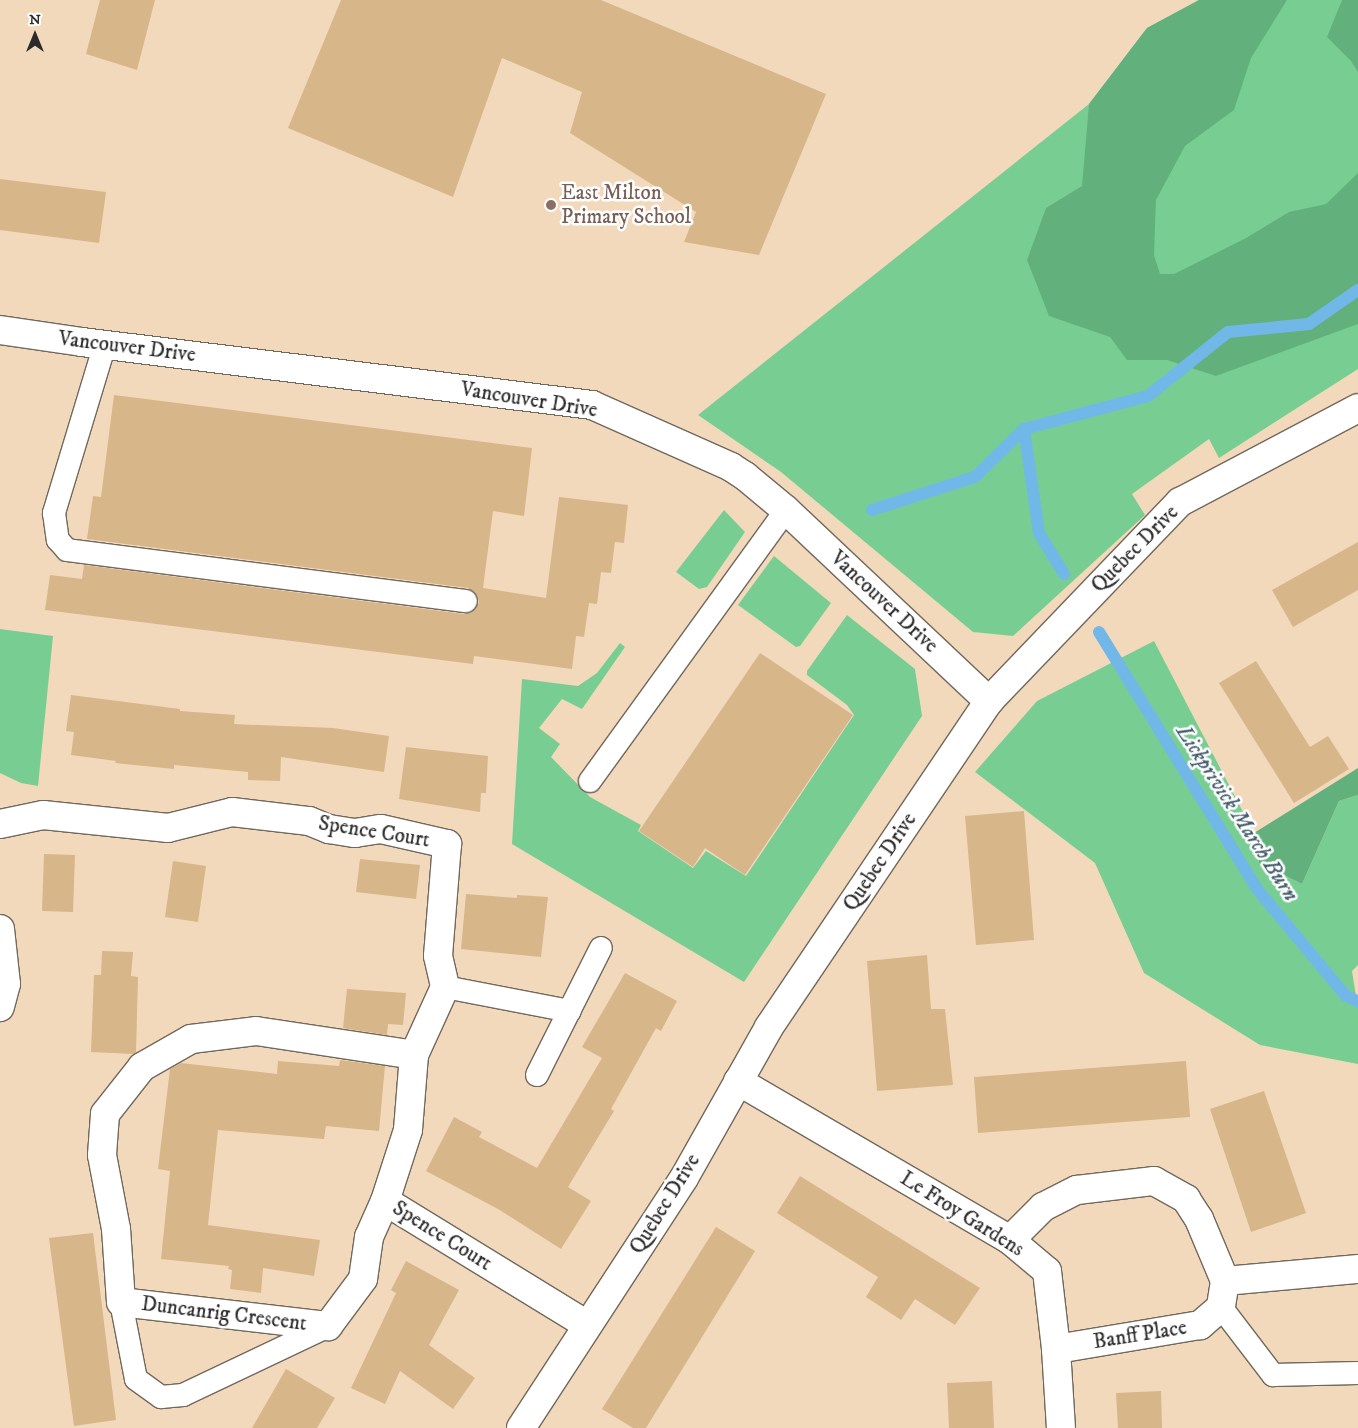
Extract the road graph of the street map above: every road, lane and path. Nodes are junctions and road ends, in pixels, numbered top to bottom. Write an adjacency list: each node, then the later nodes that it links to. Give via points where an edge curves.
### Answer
1 (0, 330): 2 (street, Vancouver Drive)
2 (105, 344): 4 (street, Vancouver Drive, via 592,405 731,467); 5 (lane, via 54,513 58,540 67,550)
3 (1358, 408): 6 (street, Quebec Drive, via 1180,502)
4 (786, 510): 6 (street, Vancouver Drive); 7 (lane)
5 (466, 600)
6 (989, 700): 16 (street, Quebec Drive, via 775,1019)
7 (590, 781)
8 (0, 824): 11 (street, Spence Court, via 43,815 168,828 232,812 309,821 329,829 355,833 381,829 447,844 438,956)
9 (0, 929): 12 (street, via 6,984)
10 (601, 948): 13 (lane)
11 (445, 987): 13 (lane); 14 (street, Spence Court)
12 (0, 1007)
13 (570, 1011): 15 (lane)
14 (414, 1055): 17 (street, Spence Court, via 408,1130); 21 (street, Duncanrig Crescent, via 256,1031 191,1039 142,1067 105,1114 102,1155 116,1229)
15 (536, 1075)
16 (738, 1081): 18 (street, Le Froy Gardens); 22 (street, Quebec Drive, via 684,1178)
17 (385, 1201): 22 (street, Spence Court); 23 (street, Duncanrig Crescent, via 369,1237 363,1279)
18 (1010, 1240): 20 (street, via 1044,1207 1076,1190 1154,1181 1186,1199 1199,1219); 24 (street, Le Froy Gardens, via 1047,1271)
19 (1358, 1268): 20 (street)
20 (1223, 1294): 24 (street, Banff Place, via 1200,1326); 25 (lane, via 1273,1376)
21 (121, 1302): 23 (street, Duncanrig Crescent); 23 (lane, via 136,1379 161,1397 183,1396)
22 (586, 1325): 26 (street, Quebec Drive)
23 (328, 1326)
24 (1056, 1350): 27 (street, Le Froy Gardens)
25 (1358, 1373)
26 (521, 1428)
27 (1061, 1428)

